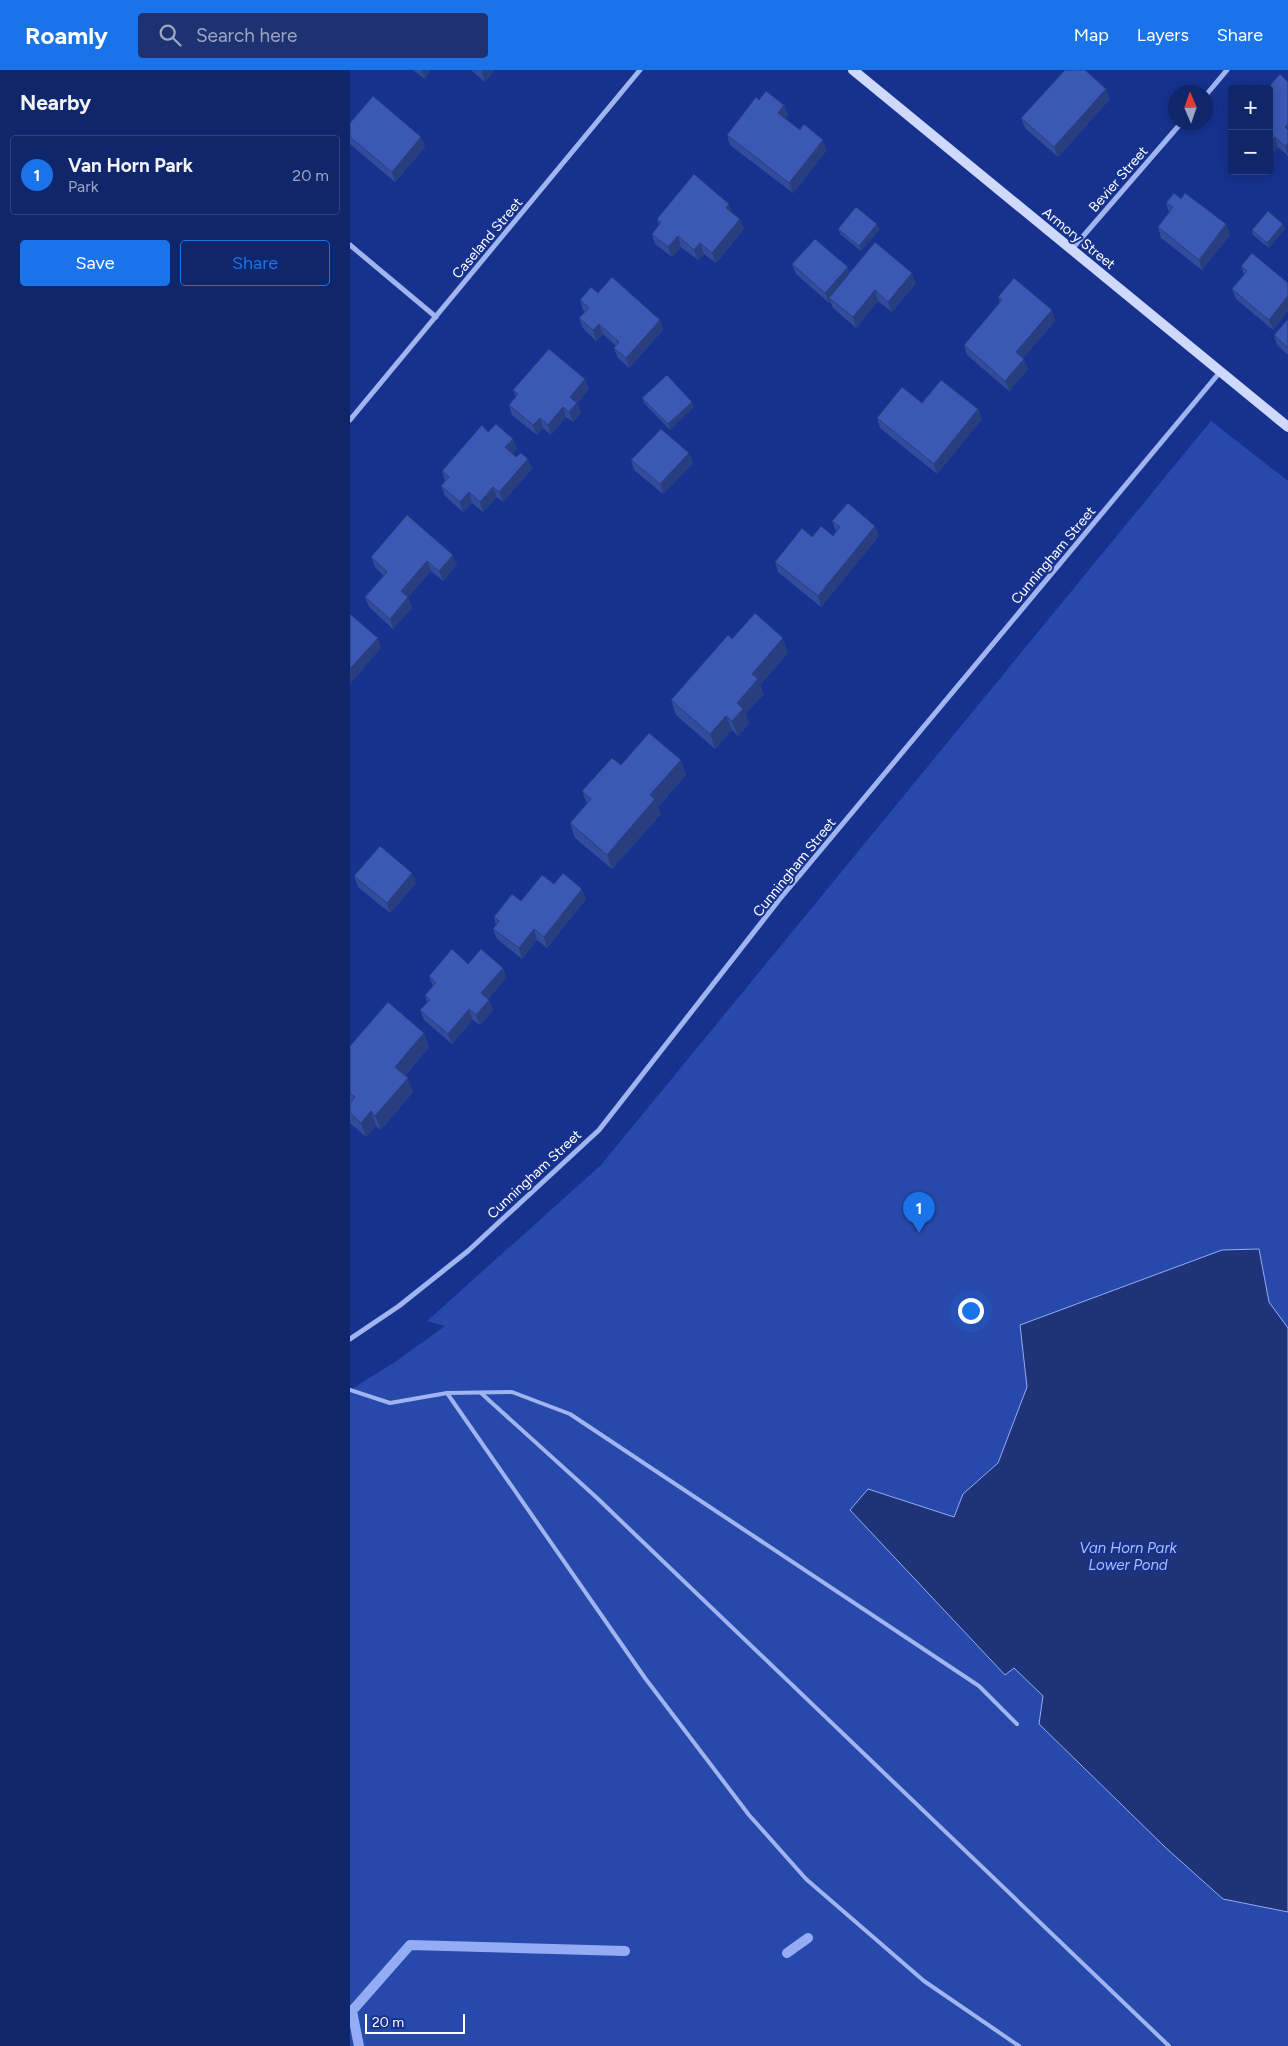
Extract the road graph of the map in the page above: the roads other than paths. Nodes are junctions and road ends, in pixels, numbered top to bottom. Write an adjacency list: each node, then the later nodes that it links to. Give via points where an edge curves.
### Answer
1 (640, 70): 8 (street, Caseland Street)
2 (852, 70): 7 (main road, Armory Street)
3 (1227, 70): 4 (street)
4 (1213, 87)
5 (1175, 130): 7 (street, Bevier Street)
6 (350, 245): 8 (street)
7 (1071, 250): 9 (main road, Armory Street)
8 (436, 317): 10 (street, Caseland Street)
9 (1220, 372): 11 (main road, Armory Street); 12 (street, Cunningham Street, via 780,900 599,1130 468,1251 399,1306)
10 (350, 420)
11 (1288, 427)
12 (350, 1339)
13 (350, 1390): 14 (lane, via 390,1402)
14 (447, 1393): 15 (lane); 17 (lane, via 645,1678 749,1815 806,1879 924,1981)
15 (481, 1393): 16 (lane, via 512,1392 570,1414 979,1686); 18 (lane, via 596,1496)
16 (1017, 1724)
17 (1019, 2046)
18 (1169, 2046)

